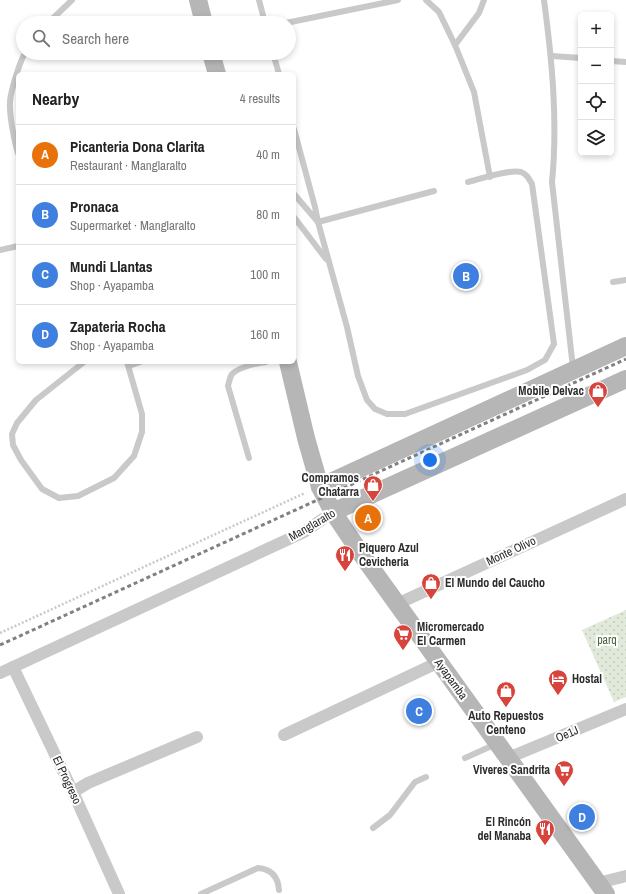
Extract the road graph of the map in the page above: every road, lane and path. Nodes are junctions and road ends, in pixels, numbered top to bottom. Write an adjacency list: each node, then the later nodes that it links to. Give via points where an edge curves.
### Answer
1 (72, 0): 8 (lane)
2 (198, 0): 9 (main road)
3 (259, 0): 10 (lane)
4 (398, 0): 11 (lane)
5 (426, 0): 12 (lane, via 438,12)
6 (484, 0): 12 (lane, via 479,13)
7 (544, 0): 13 (lane)
8 (55, 16)
9 (202, 16)
10 (263, 16)
11 (296, 21)
12 (455, 45): 26 (lane, via 474,92)
13 (552, 56): 14 (lane); 42 (lane, via 555,154 552,182)
14 (578, 58)
15 (20, 60): 20 (lane)
16 (213, 60): 21 (main road)
17 (275, 60): 22 (lane)
18 (614, 61): 19 (lane)
19 (626, 62)
20 (17, 72)
21 (216, 72)
22 (278, 72)
23 (16, 76): 25 (lane, via 10,100)
24 (296, 136): 31 (lane)
25 (16, 148)
26 (490, 177): 27 (lane); 34 (lane, via 507,172 521,172 528,176 532,184 554,344 545,360 526,370 405,414 387,414 375,409 367,400 358,376)
27 (468, 182)
28 (434, 191): 31 (lane)
29 (296, 196): 31 (lane)
30 (296, 219): 34 (lane)
31 (318, 222): 34 (lane)
32 (16, 246): 33 (lane)
33 (0, 250)
34 (330, 264)
35 (626, 280): 36 (lane)
36 (613, 282)
37 (626, 346): 42 (main road)
38 (81, 364): 39 (lane, via 36,400 17,423 12,434 13,445 21,460 42,489 59,498 78,496 114,478 134,456 142,432 142,414)
39 (128, 364)
40 (254, 364): 44 (lane, via 233,372 228,386)
41 (288, 364): 45 (main road, Ayapamba)
42 (574, 370): 45 (main road)
43 (626, 379): 47 (main road, Manglaralto)
44 (249, 458)
45 (320, 487): 47 (main road, Ayapamba); 49 (path)
46 (626, 499): 48 (street, Monte Olivo)
47 (333, 512): 48 (main road, Ayapamba); 51 (street, Manglaralto, via 304,532)
48 (397, 604): 50 (main road, Ayapamba)
49 (0, 633)
50 (439, 662): 54 (street); 56 (main road, Ayapamba)
51 (13, 667): 52 (street, Manglaralto); 60 (street, El Progreso)
52 (0, 673)
53 (626, 709): 58 (street, Oe1J)
54 (284, 735)
55 (197, 737): 60 (street, via 88,783)
56 (497, 743): 57 (lane); 58 (main road, Ayapamba)
57 (465, 758)
58 (508, 758): 63 (main road, Ayapamba)
59 (426, 777): 61 (lane, via 415,782 390,815)
60 (74, 792): 65 (street, El Progreso)
61 (373, 828)
62 (626, 876): 63 (street)
63 (602, 888)
64 (279, 890): 66 (lane, via 274,874 264,868 258,868)
65 (119, 894)
66 (201, 894)

